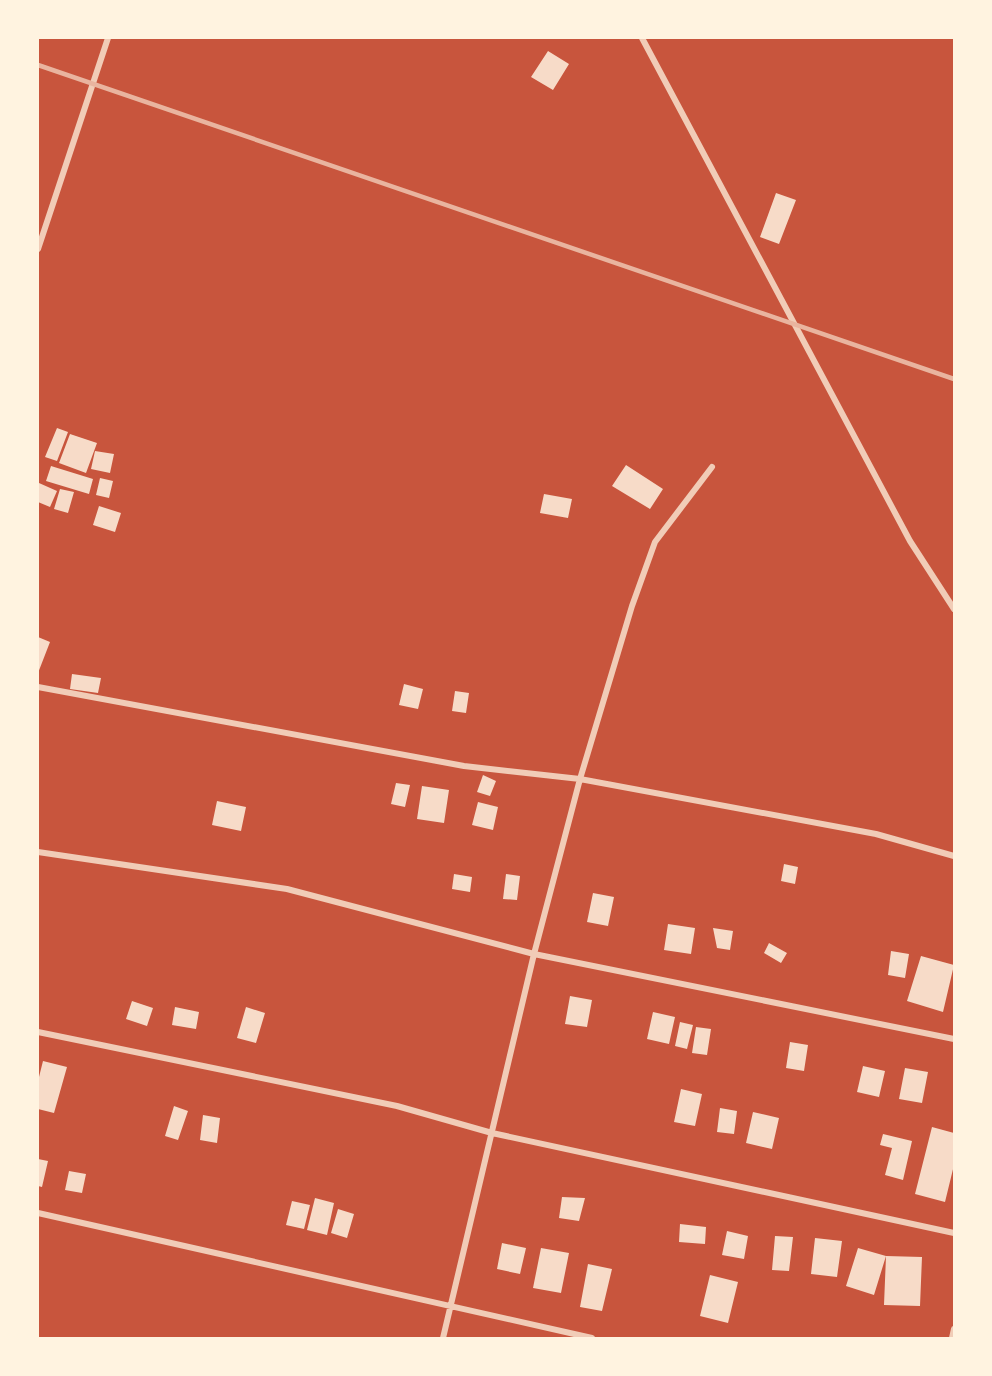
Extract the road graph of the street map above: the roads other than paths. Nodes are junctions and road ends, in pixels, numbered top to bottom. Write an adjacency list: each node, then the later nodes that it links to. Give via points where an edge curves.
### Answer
1 (108, 38): 3 (street)
2 (642, 38): 5 (street, via 910,541)
3 (38, 249)
4 (712, 467): 7 (street, via 655,542)
5 (954, 609)
6 (38, 687): 7 (street, via 464,766)
7 (580, 779): 9 (street, via 876,834); 10 (street)
8 (38, 852): 10 (street, via 287,890)
9 (954, 856)
10 (534, 954): 12 (street); 13 (street)
11 (38, 1032): 13 (street, via 397,1106)
12 (954, 1039)
13 (492, 1133): 15 (street); 16 (street)
14 (38, 1213): 16 (street)
15 (954, 1233)
16 (451, 1307): 18 (street); 19 (street)
17 (954, 1329): 20 (street)
18 (443, 1338)
19 (592, 1338)
20 (952, 1338)

